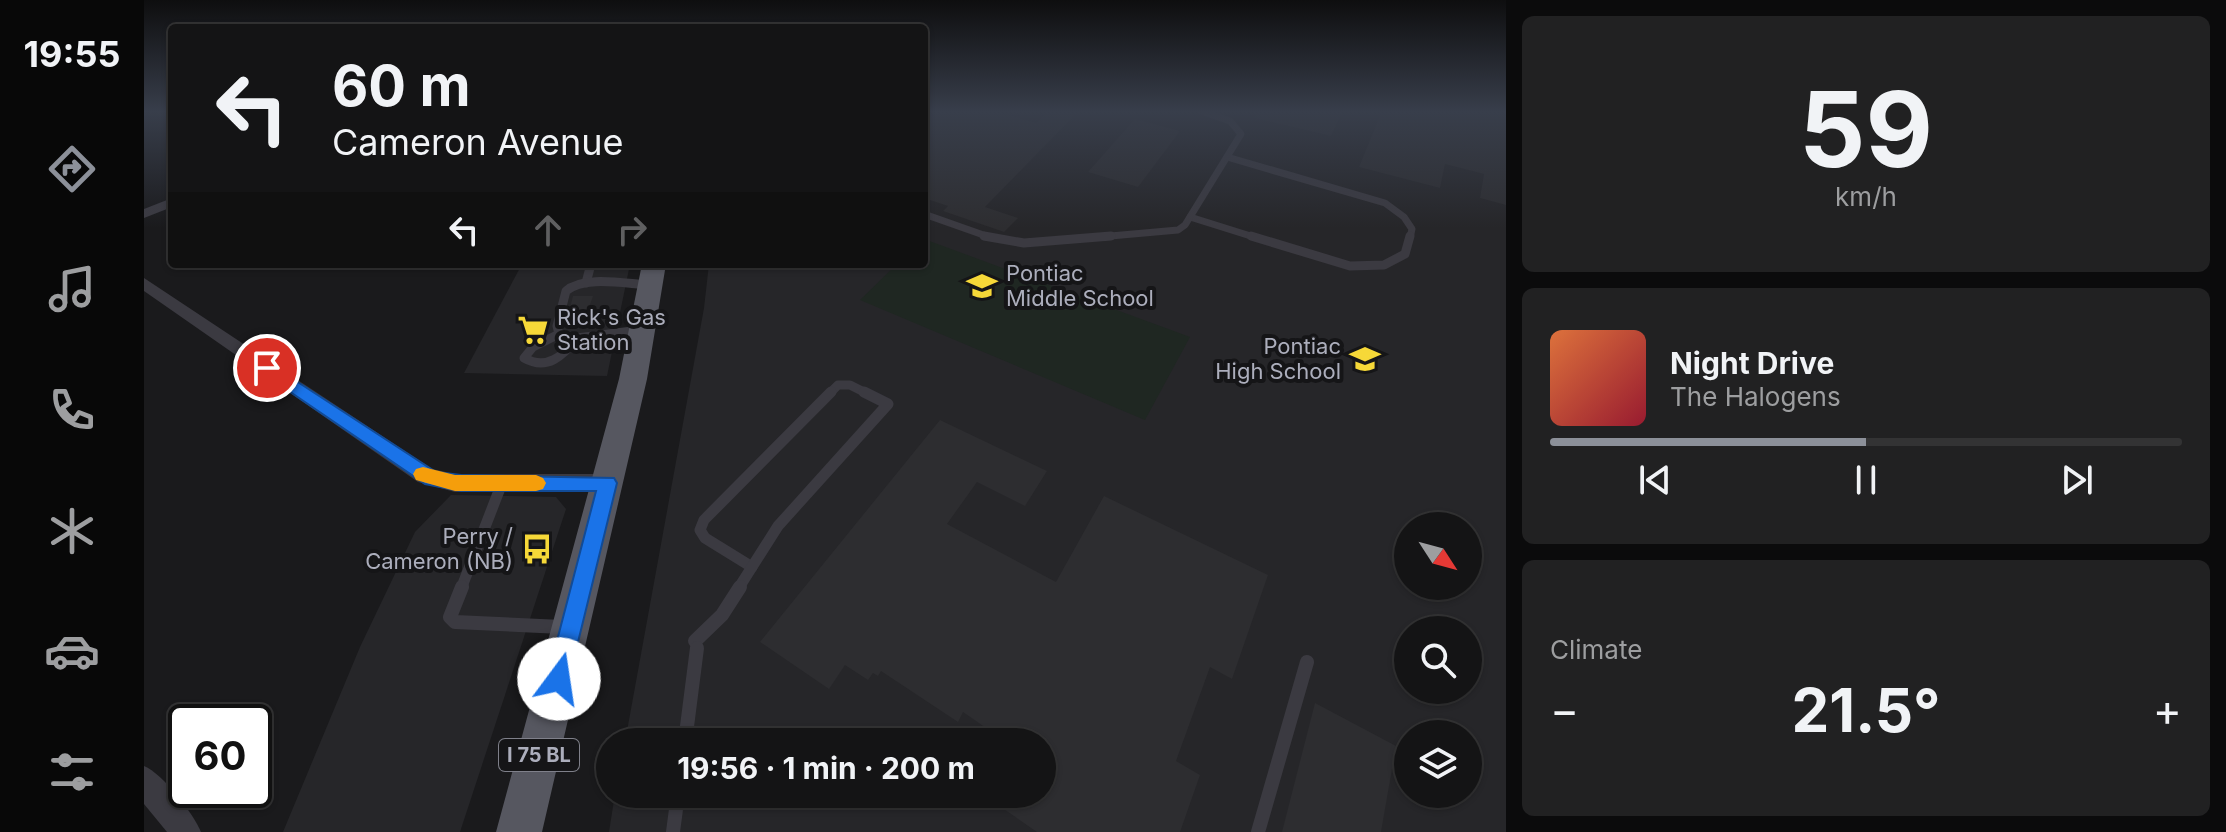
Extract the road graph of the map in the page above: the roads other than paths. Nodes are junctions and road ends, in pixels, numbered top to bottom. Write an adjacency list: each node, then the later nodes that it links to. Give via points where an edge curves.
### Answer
1 (1231, 150): 2 (lane)
2 (1227, 157): 6 (lane); 6 (lane, via 1385,203 1412,229 1405,254 1384,265 1350,266)
3 (168, 204): 4 (street)
4 (144, 214)
5 (928, 215): 6 (lane, via 997,240 1034,243 1167,233 1182,228)
6 (1190, 217)
7 (590, 268): 10 (lane)
8 (652, 274): 10 (lane); 11 (main road, I 75 BL)
9 (144, 283): 14 (street, via 420,473 444,482)
10 (586, 283): 12 (lane, via 566,291)
11 (643, 330): 13 (lane); 15 (main road, I 75 BL)
12 (559, 334): 13 (lane); 13 (lane, via 524,358 537,364 557,361)
13 (577, 338)
14 (502, 483): 15 (street); 17 (lane, via 451,620)
15 (607, 483): 17 (main road, I 75 BL)
16 (752, 567): 16 (lane, via 778,526 888,404 850,385 838,385 704,520 700,530 705,538); 19 (lane, via 696,644)
17 (571, 627): 23 (main road, I 75 BL)
18 (1307, 662): 25 (lane)
19 (687, 728)
20 (144, 781): 22 (street)
21 (676, 808): 24 (lane)
22 (186, 832)
23 (519, 832)
24 (673, 832)
25 (1258, 832)

